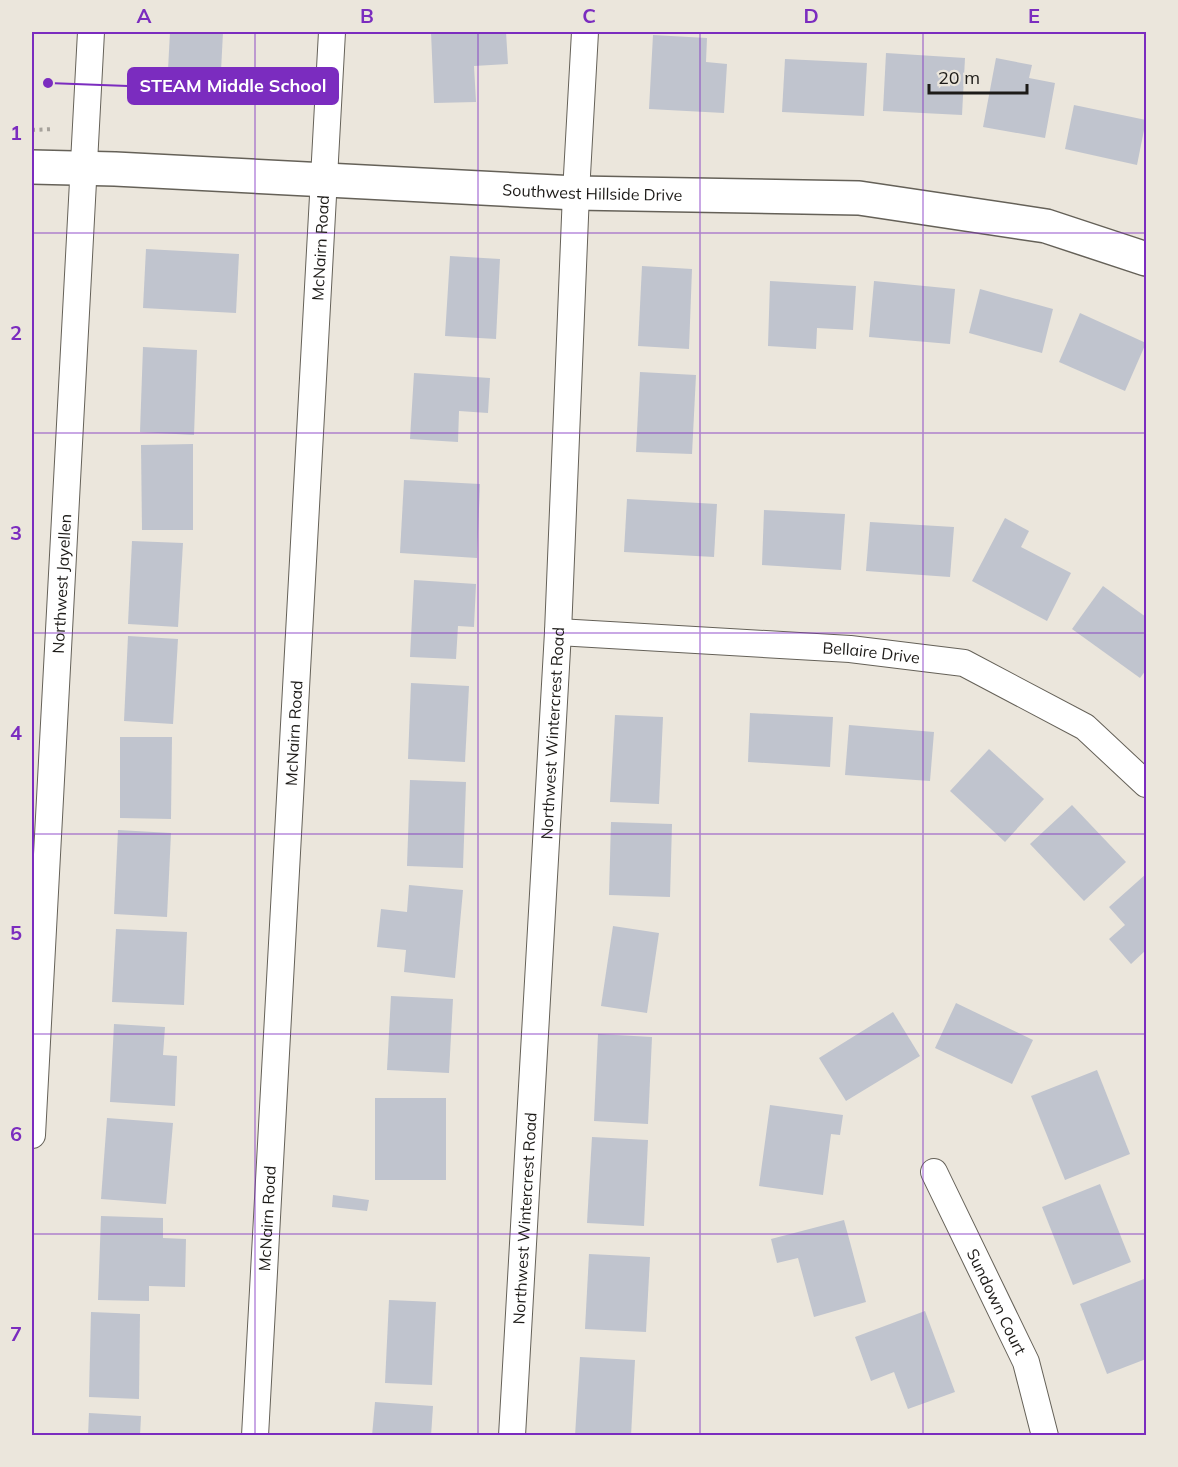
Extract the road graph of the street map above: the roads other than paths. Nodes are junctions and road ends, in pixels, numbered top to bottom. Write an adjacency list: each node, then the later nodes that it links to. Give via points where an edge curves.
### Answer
1 (91, 32): 5 (street, Northwest Jayellen)
2 (332, 32): 6 (street, McNairn Road)
3 (585, 32): 7 (street, Northwest Wintercrest Road)
4 (32, 166): 5 (street, Southwest Hillside Drive)
5 (84, 167): 6 (street, Southwest Hillside Drive); 11 (street, Northwest Jayellen)
6 (324, 179): 7 (street, Southwest Hillside Drive); 13 (street, McNairn Road)
7 (576, 193): 8 (street, Southwest Hillside Drive, via 859,198 1046,225); 9 (street, Northwest Wintercrest Road)
8 (1146, 259)
9 (558, 632): 10 (street, Bellaire Drive, via 850,649 964,663 1084,727); 14 (street, Northwest Wintercrest Road)
10 (1146, 784)
11 (32, 1135)
12 (934, 1172): 15 (street, Sundown Court, via 1026,1362)
13 (255, 1436)
14 (512, 1436)
15 (1045, 1436)

